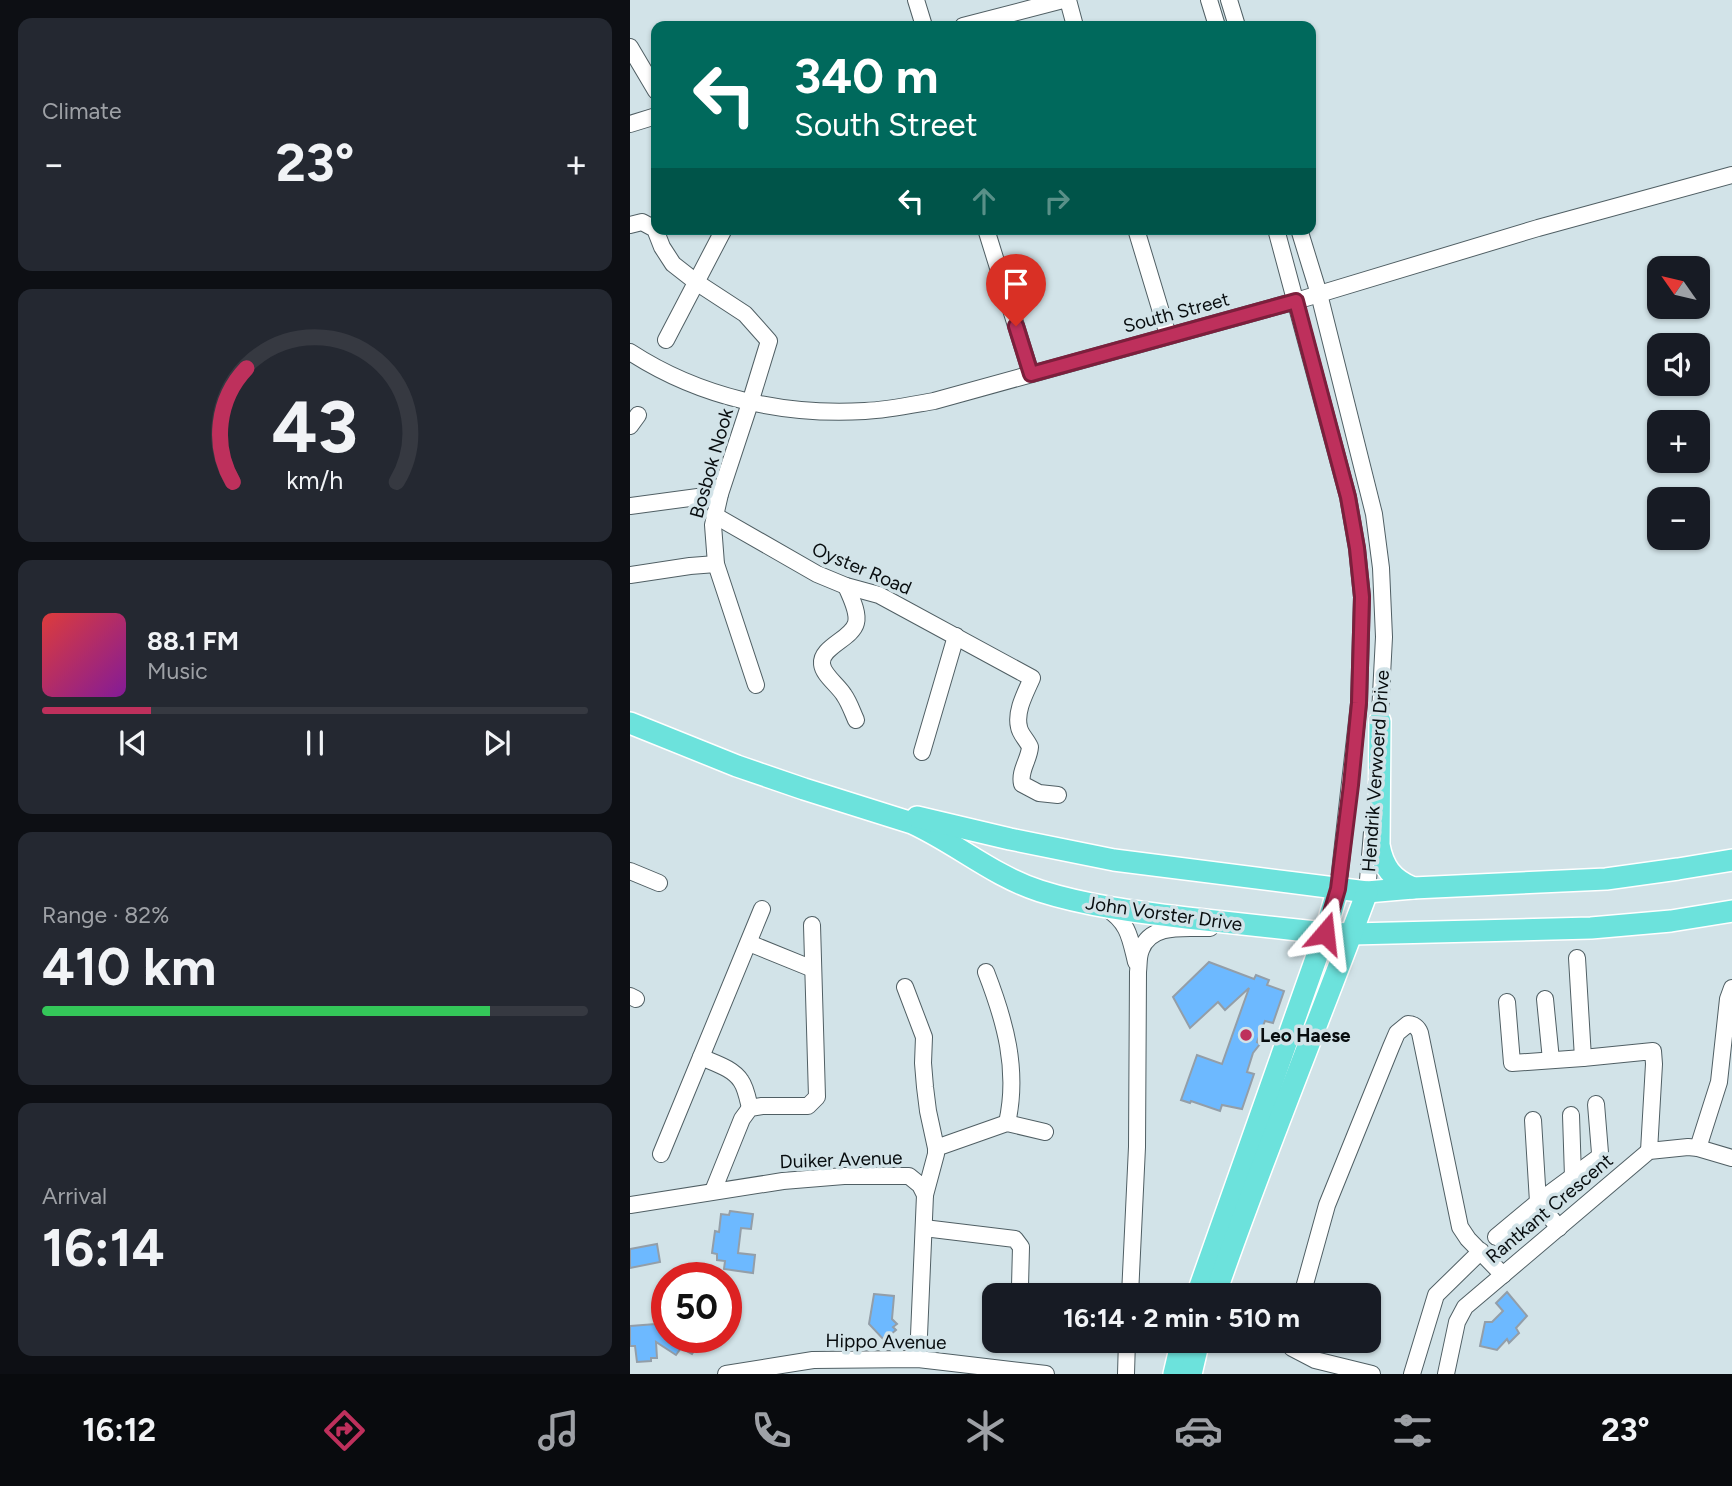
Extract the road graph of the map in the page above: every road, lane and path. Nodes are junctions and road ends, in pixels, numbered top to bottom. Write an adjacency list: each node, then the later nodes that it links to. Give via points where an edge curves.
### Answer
1 (916, 0): 5 (street)
2 (1065, 0): 6 (street); 7 (street)
3 (1209, 0): 8 (street)
4 (1229, 0): 9 (street)
5 (922, 21)
6 (983, 21)
7 (1073, 21)
8 (1215, 21)
9 (1235, 21)
10 (630, 47): 11 (street)
11 (651, 83)
12 (651, 118): 13 (street)
13 (630, 124)
14 (1732, 175): 24 (street, South Street)
15 (630, 225): 16 (street, via 642,222)
16 (651, 227)
17 (657, 235): 23 (street, via 673,264)
18 (721, 235): 23 (street)
19 (988, 235): 29 (street)
20 (1138, 235): 26 (street)
21 (1278, 235): 25 (street, Hendrik Verwoerd Drive)
22 (1301, 235): 24 (street, Hendrik Verwoerd Drive)
23 (696, 282): 27 (street); 30 (street, Bosbok Nook, via 745,314 769,341)
24 (1320, 294): 25 (street, South Street); 41 (street, Hendrik Verwoerd Drive, via 1374,514 1384,637)
25 (1296, 301): 26 (street, South Street); 49 (street, Hendrik Verwoerd Drive, via 1348,497 1362,597 1359,703)
26 (1168, 335): 29 (street, South Street)
27 (666, 340)
28 (630, 352): 30 (street, South Street, via 683,380)
29 (1031, 374): 30 (street, South Street, via 934,401 865,411)
30 (750, 404): 31 (street, Bosbok Nook)
31 (720, 494): 32 (street); 33 (street, Bosbok Nook)
32 (630, 506)
33 (714, 515): 34 (street, Bosbok Nook); 36 (street, Oyster Road, via 817,575)
34 (716, 564): 35 (street); 38 (street, Bosbok Nook)
35 (630, 575)
36 (846, 586): 37 (street, Oyster Road, via 879,595); 40 (street, via 856,623 825,654 822,667 845,695)
37 (956, 636): 43 (street); 44 (street, Oyster Road, via 1032,678 1018,719 1030,747 1020,778 1039,793)
38 (756, 684)
39 (630, 716): 49 (main road, via 766,769 917,817 1114,859)
40 (856, 720)
41 (1380, 721): 48 (main road, via 1381,856 1396,879); 50 (street, Hendrik Verwoerd Drive)
42 (630, 723): 51 (main road, John Vorster Drive, via 737,766 912,823 1018,882)
43 (922, 752)
44 (1058, 795)
45 (1732, 860): 48 (main road, via 1606,879)
46 (630, 871): 47 (street)
47 (659, 883)
48 (1413, 888): 50 (main road)
49 (1338, 889): 50 (main road); 56 (main road, Hendrik Verwoerd Drive)
50 (1367, 892): 57 (main road, Hendrik Verwoerd Drive)
51 (1107, 908): 55 (main road, John Vorster Drive); 62 (street, via 1126,926)
52 (762, 909): 58 (street)
53 (1732, 911): 57 (main road, John Vorster Drive, via 1591,928)
54 (812, 925): 60 (street)
55 (1272, 928): 56 (main road, John Vorster Drive); 62 (street, via 1158,931 1145,941)
56 (1325, 933): 57 (main road, John Vorster Drive); 95 (main road, Hendrik Verwoerd Drive)
57 (1352, 934): 96 (main road, Hendrik Verwoerd Drive)
58 (749, 943): 60 (street); 67 (street)
59 (1577, 958): 68 (street)
60 (813, 969): 71 (street, via 817,1097 808,1106)
61 (986, 972): 74 (street, via 1009,1044)
62 (1138, 972): 94 (street)
63 (905, 987): 77 (street, via 924,1037 924,1075)
64 (1732, 988): 76 (street, via 1719,1082)
65 (1545, 999): 69 (street)
66 (1507, 1002): 69 (street, via 1512,1063)
67 (701, 1057): 71 (street, via 738,1076); 79 (street)
68 (1583, 1058): 69 (street); 78 (street, via 1653,1051)
69 (1551, 1060)
70 (1596, 1104): 82 (street, via 1599,1157)
71 (750, 1108): 83 (street)
72 (1571, 1115): 82 (street)
73 (1533, 1120): 85 (street)
74 (1007, 1123): 75 (street); 77 (street)
75 (1045, 1132)
76 (1698, 1148): 78 (street); 80 (street)
77 (936, 1151): 81 (street); 84 (street)
78 (1649, 1151): 87 (street, Rantkant Crescent)
79 (661, 1154)
80 (1732, 1158)
81 (909, 1175): 83 (street, Duiker Avenue, via 795,1180); 84 (street, Duiker Avenue)
82 (1573, 1177): 85 (street)
83 (713, 1191): 86 (street, Duiker Avenue)
84 (925, 1195): 88 (street)
85 (1538, 1202): 87 (street); 89 (street)
86 (630, 1205)
87 (1559, 1227): 92 (street, Rantkant Crescent)
88 (923, 1228): 93 (street, via 1015,1239 1021,1247); 103 (street)
89 (1496, 1237)
90 (1481, 1251): 91 (street); 92 (street); 97 (street, via 1460,1227 1420,1032 1408,1024 1397,1033 1328,1201)
91 (1465, 1265): 98 (street, via 1479,1271); 110 (street, via 1436,1294)
92 (1503, 1275): 98 (street, Rantkant Crescent)
93 (1020, 1283)
94 (1131, 1283)
95 (1201, 1283)
96 (1218, 1283)
97 (1305, 1283)
98 (1489, 1285): 111 (street, Rantkant Crescent, via 1465,1307 1457,1322)
99 (1127, 1353): 106 (street)
100 (1179, 1353): 107 (main road)
101 (1196, 1353): 108 (main road)
102 (1302, 1353): 109 (street)
103 (918, 1359): 104 (street, Hippo Avenue, via 813,1360); 105 (street, Hippo Avenue)
104 (726, 1374)
105 (1046, 1374)
106 (1126, 1374)
107 (1174, 1374)
108 (1191, 1374)
109 (1372, 1374)
110 (1412, 1374)
111 (1446, 1374)

